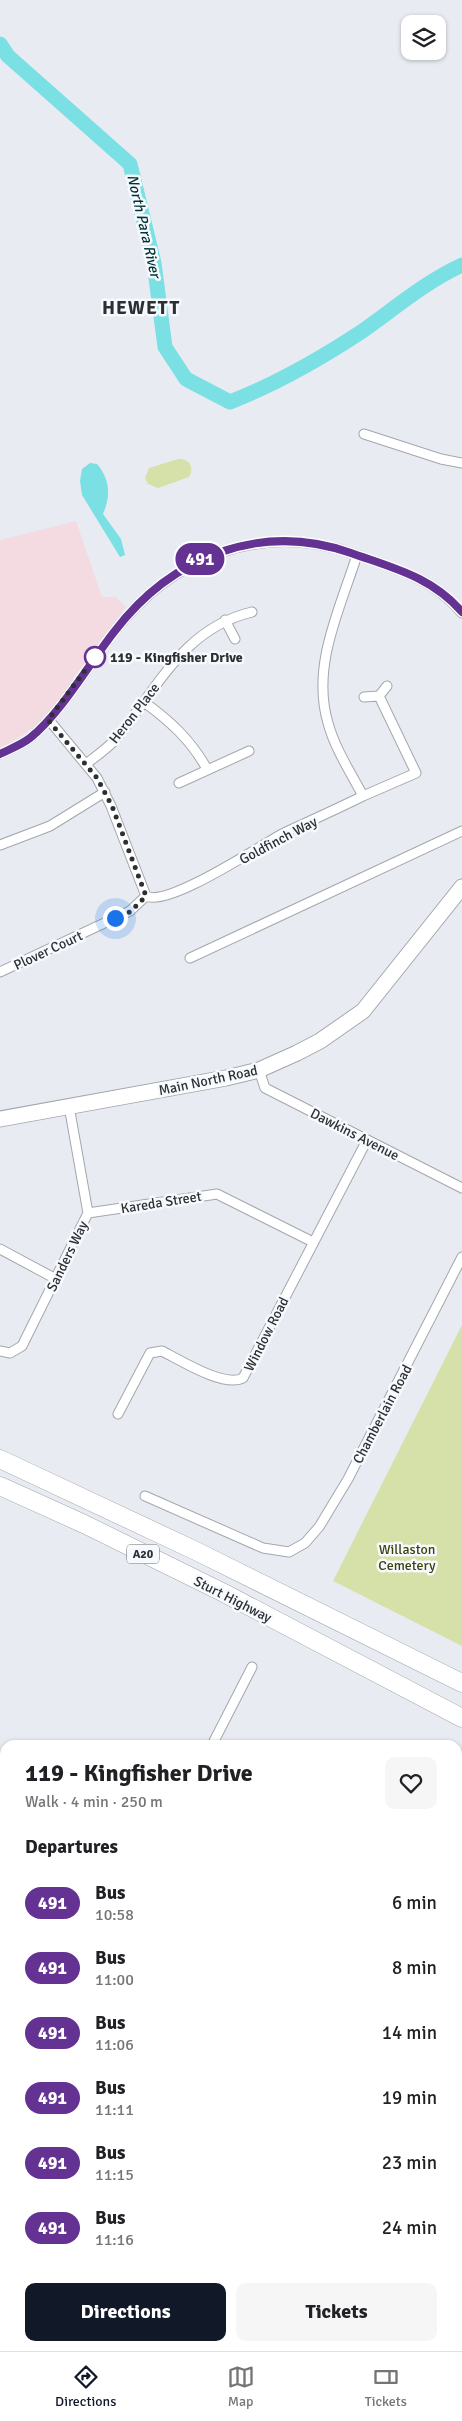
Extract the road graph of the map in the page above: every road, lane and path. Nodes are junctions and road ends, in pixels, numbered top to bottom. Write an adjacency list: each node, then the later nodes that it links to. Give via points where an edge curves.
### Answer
1 (364, 434): 2 (street)
2 (462, 463)
3 (357, 555): 5 (street, via 422,579 449,598); 12 (street, via 322,544 276,541 240,546 201,559 162,582 128,615); 19 (street, via 329,640 323,687 328,726)
4 (252, 612): 6 (street, Heron Place)
5 (462, 612)
6 (225, 620): 7 (street); 11 (street, Heron Place, via 192,642)
7 (235, 638)
8 (387, 686): 9 (street)
9 (380, 696): 10 (street); 19 (street, Goldfinch Way, via 416,773)
10 (364, 697)
11 (144, 702): 15 (street, Heron Place, via 111,744); 16 (street, via 186,737)
12 (48, 720): 14 (street, via 29,739); 15 (street)
13 (249, 751): 16 (street)
14 (0, 754)
15 (86, 764): 18 (street)
16 (207, 769): 17 (street)
17 (179, 783)
18 (105, 792): 21 (street, via 50,826); 23 (street)
19 (363, 796): 23 (street, Goldfinch Way, via 284,833 217,872 161,897 152,899)
20 (462, 831): 24 (street)
21 (0, 845)
22 (462, 887): 26 (main road, Main North Road, via 363,1011 320,1041)
23 (146, 896): 25 (street, Plover Court, via 130,912)
24 (190, 958)
25 (0, 972)
26 (259, 1070): 27 (main road, Main North Road); 29 (street, Dawkins Avenue, via 265,1088)
27 (69, 1106): 28 (main road, Main North Road); 31 (street, Sanders Way)
28 (0, 1119)
29 (367, 1140): 30 (street, Dawkins Avenue); 32 (street, Window Road)
30 (462, 1188)
31 (88, 1213): 32 (street, Kareda Street, via 217,1194); 35 (street, Sanders Way)
32 (313, 1242): 37 (street, Window Road, via 243,1378 231,1381 218,1378 156,1350 150,1353)
33 (0, 1250): 35 (street)
34 (462, 1257): 40 (street, Chamberlain Road, via 348,1479 320,1528 305,1542 289,1552 263,1548)
35 (56, 1279): 36 (street, Sanders Way, via 20,1349 10,1353)
36 (0, 1351)
37 (118, 1414)
38 (0, 1459): 42 (highway, Sturt Highway / A20, via 213,1559)
39 (0, 1486): 43 (highway, Sturt Highway / A20, via 224,1593)
40 (145, 1496)
41 (252, 1667): 44 (street)
42 (462, 1683)
43 (462, 1718)
44 (215, 1740)

